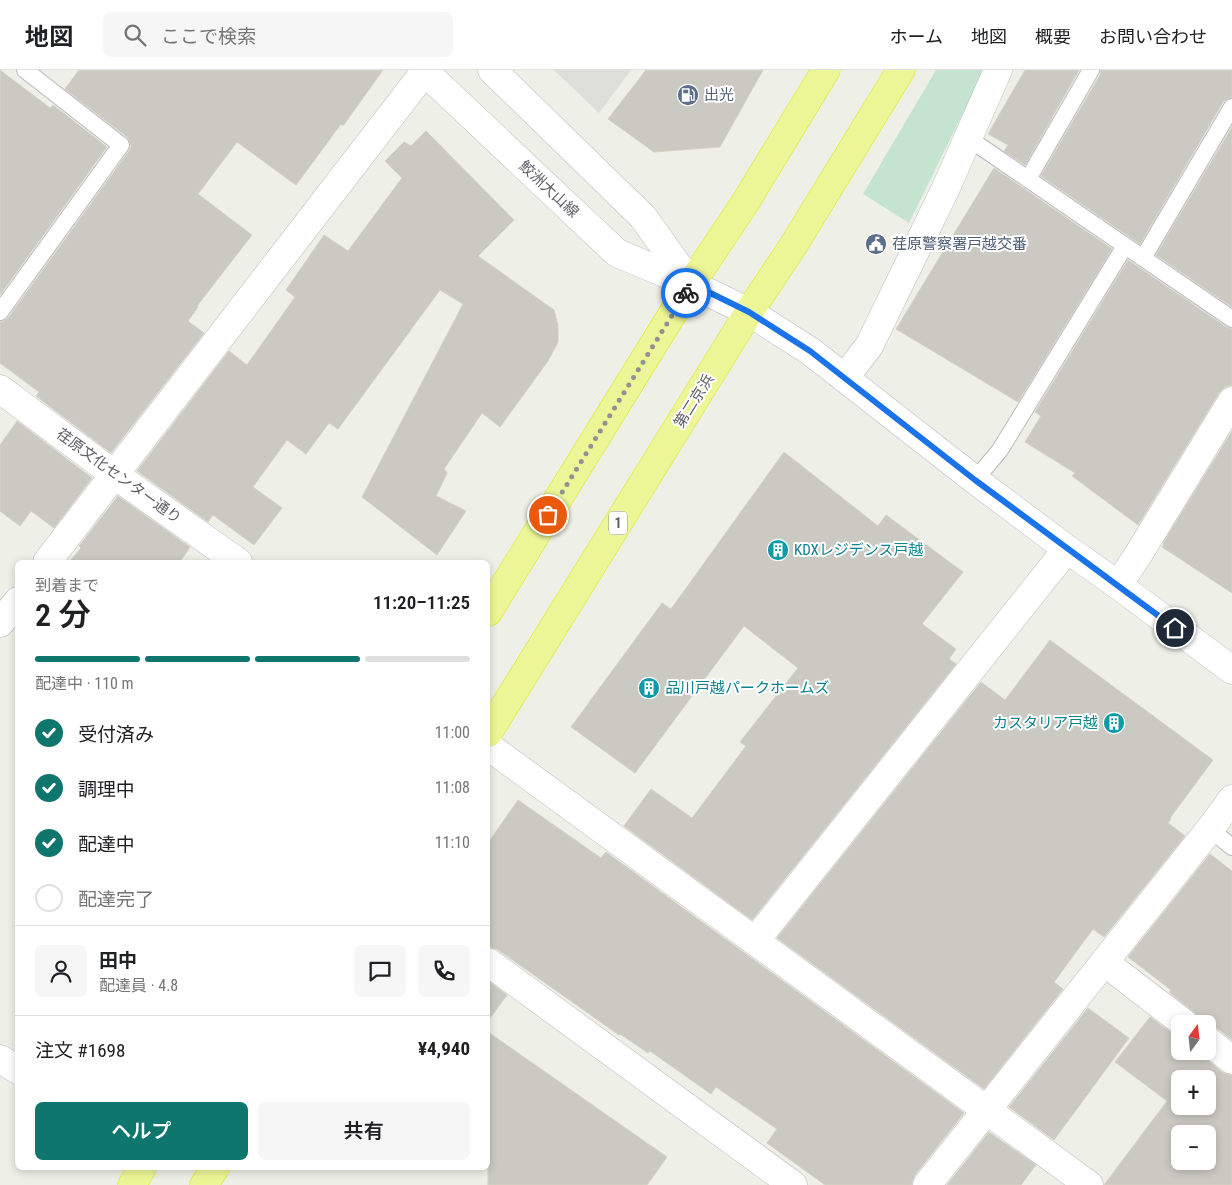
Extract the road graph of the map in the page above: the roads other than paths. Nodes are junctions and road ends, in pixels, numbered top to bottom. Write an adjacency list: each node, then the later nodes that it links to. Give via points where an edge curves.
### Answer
1 (25, 70): 14 (lane, via 121,145)
2 (492, 70): 13 (street, 鮫洲大山線, via 643,217)
3 (826, 70): 13 (highway)
4 (902, 70): 15 (highway, 第二京浜 / 1)
5 (998, 70): 9 (street)
6 (1091, 70): 10 (lane)
7 (424, 71): 13 (street, 鮫洲大山線, via 617,253); 20 (street)
8 (1232, 107): 12 (lane)
9 (968, 138): 10 (lane); 17 (street, via 868,346)
10 (1028, 179): 11 (lane)
11 (1125, 246): 12 (lane); 21 (lane, via 1000,450)
12 (1143, 258): 16 (lane)
13 (692, 284): 15 (street, 鮫洲大山線); 27 (highway)
14 (0, 312)
15 (749, 312): 17 (street, 鮫洲大山線); 30 (highway, 第二京浜 / 1)
16 (1232, 319)
17 (844, 377): 21 (street, 鮫洲大山線)
18 (0, 389): 20 (street, 荏原文化センター通り)
19 (1232, 401): 25 (street)
20 (115, 475): 23 (street); 24 (street, 荏原文化センター通り)
21 (975, 480): 22 (street, 鮫洲大山線)
22 (1067, 548): 25 (street, 鮫洲大山線); 35 (street)
23 (49, 560)
24 (235, 560)
25 (1118, 585): 29 (street, 鮫洲大山線)
26 (15, 605): 28 (street)
27 (490, 609)
28 (0, 623)
29 (1232, 670)
30 (490, 730)
31 (490, 747): 35 (street)
32 (1232, 799): 33 (street)
33 (1210, 829): 34 (lane); 36 (street)
34 (1232, 847)
35 (755, 941): 43 (street)
36 (1104, 962): 38 (street); 43 (street)
37 (490, 963): 48 (street)
38 (1172, 1015)
39 (1216, 1047): 41 (street)
40 (0, 1059): 42 (street)
41 (1232, 1060)
42 (15, 1068)
43 (986, 1111): 49 (street); 50 (street)
44 (141, 1170): 46 (highway)
45 (213, 1170): 47 (highway)
46 (132, 1185)
47 (204, 1185)
48 (793, 1185)
49 (927, 1185)
50 (1089, 1185)

